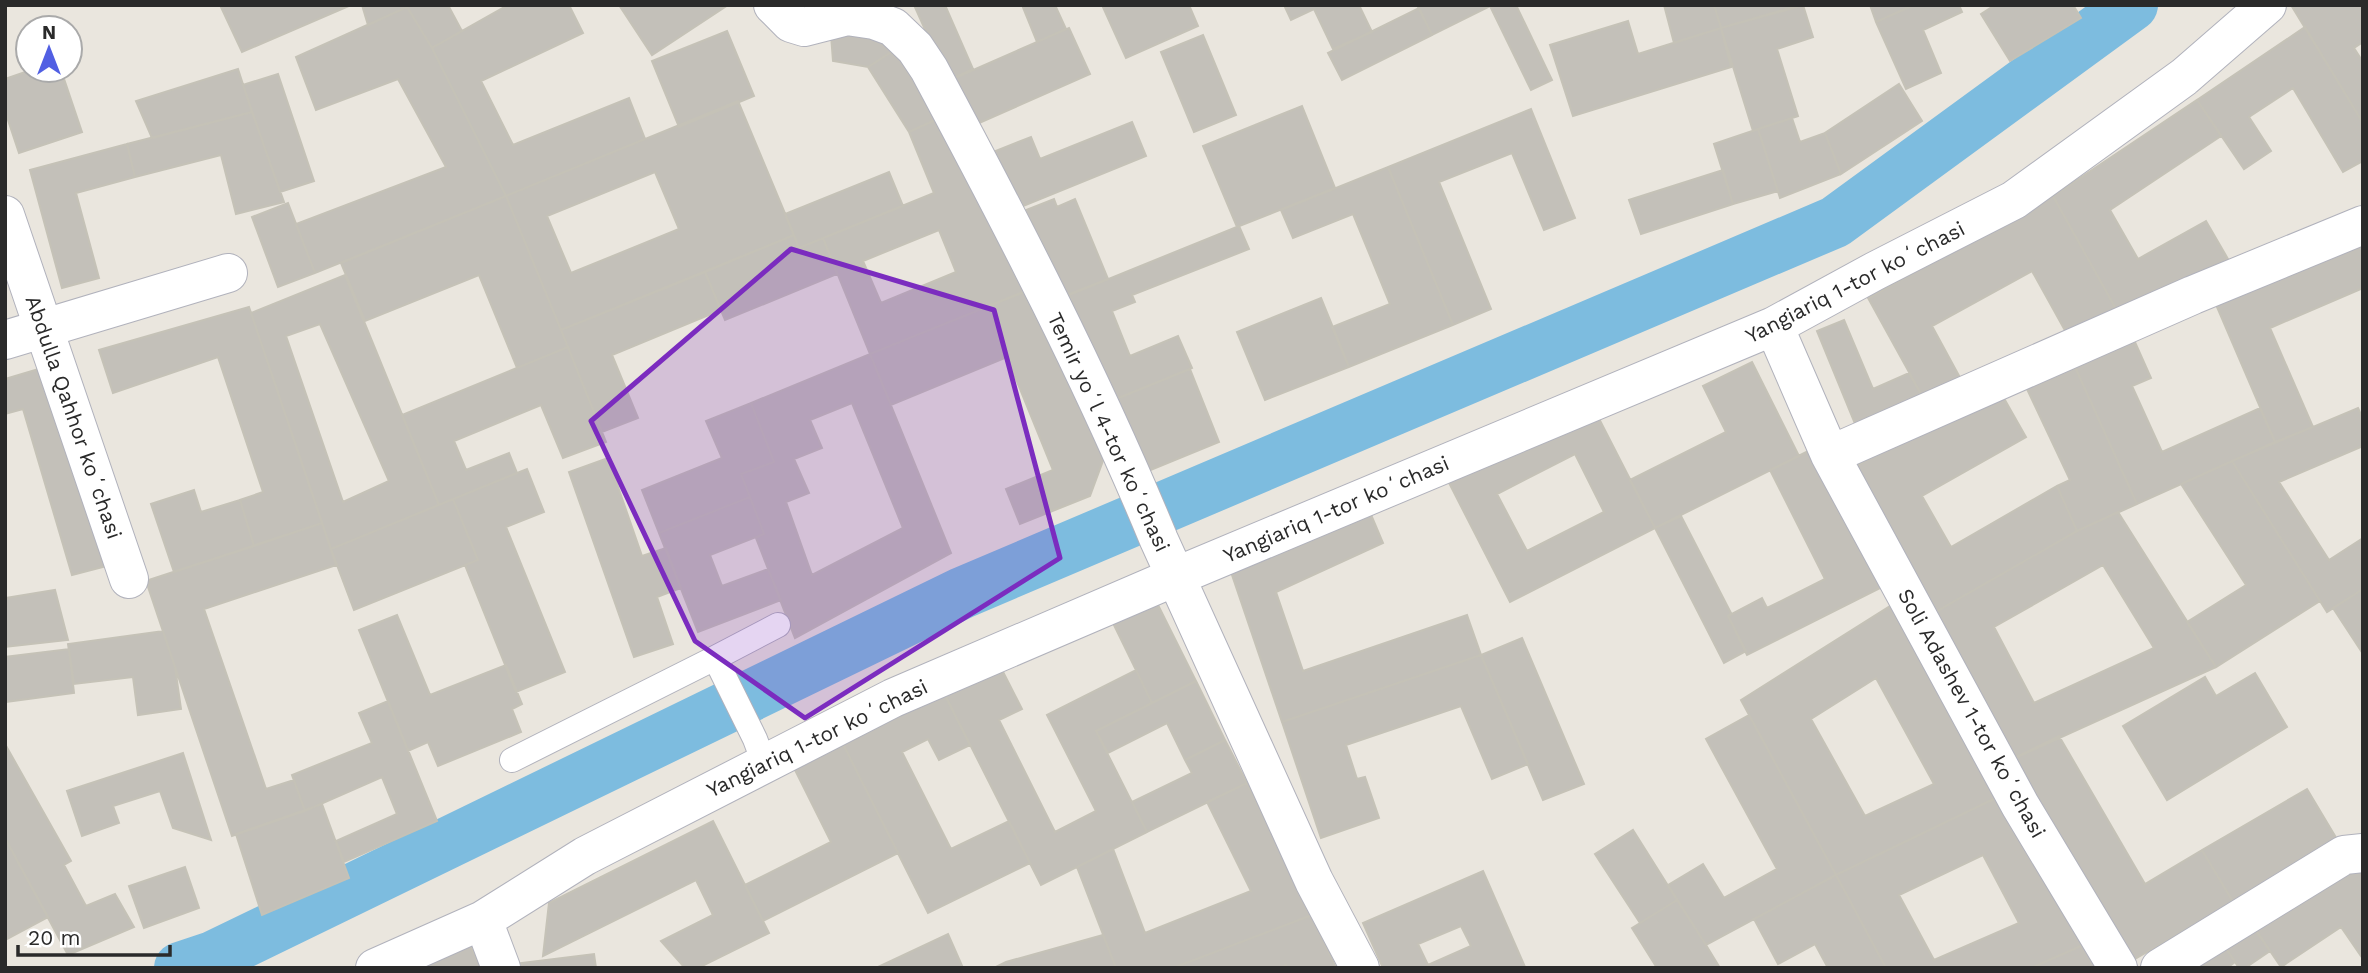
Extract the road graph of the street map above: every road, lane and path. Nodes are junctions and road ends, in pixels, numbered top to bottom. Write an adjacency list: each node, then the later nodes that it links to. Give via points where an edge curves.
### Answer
1 (773, 5): 10 (street, Temir yoʻl 4-tor koʻchasi, via 791,23 804,27 847,16 874,20 893,27 915,48 1005,211)
2 (2267, 5): 6 (street, Yangiariq 1-tor koʻchasi, via 2184,77 2014,200)
3 (5, 215): 7 (street, Abdulla Qahhor koʻchasi)
4 (2363, 225): 9 (street)
5 (228, 273): 7 (street)
6 (1774, 326): 9 (street, Soli Adashev 1-tor koʻchasi); 10 (street, Yangiariq 1-tor koʻchasi)
7 (44, 329): 8 (street); 11 (street, Abdulla Qahhor koʻchasi)
8 (5, 340)
9 (1830, 455): 21 (street, Soli Adashev 1-tor koʻchasi, via 2020,805)
10 (1177, 576): 14 (street, Yangiariq 1-tor koʻchasi); 20 (street, Temir yoʻl 4-tor koʻchasi, via 1314,881)
11 (129, 579)
12 (778, 625): 13 (lane)
13 (715, 658): 14 (lane); 15 (lane)
14 (760, 751): 17 (street, Yangiariq 1-tor koʻchasi)
15 (512, 760)
16 (2363, 853): 22 (street, via 2344,855)
17 (483, 920): 18 (street, Yangiariq 1-tor koʻchasi); 19 (street)
18 (375, 968)
19 (501, 968)
20 (1360, 968)
21 (2118, 968)
22 (2160, 968)

